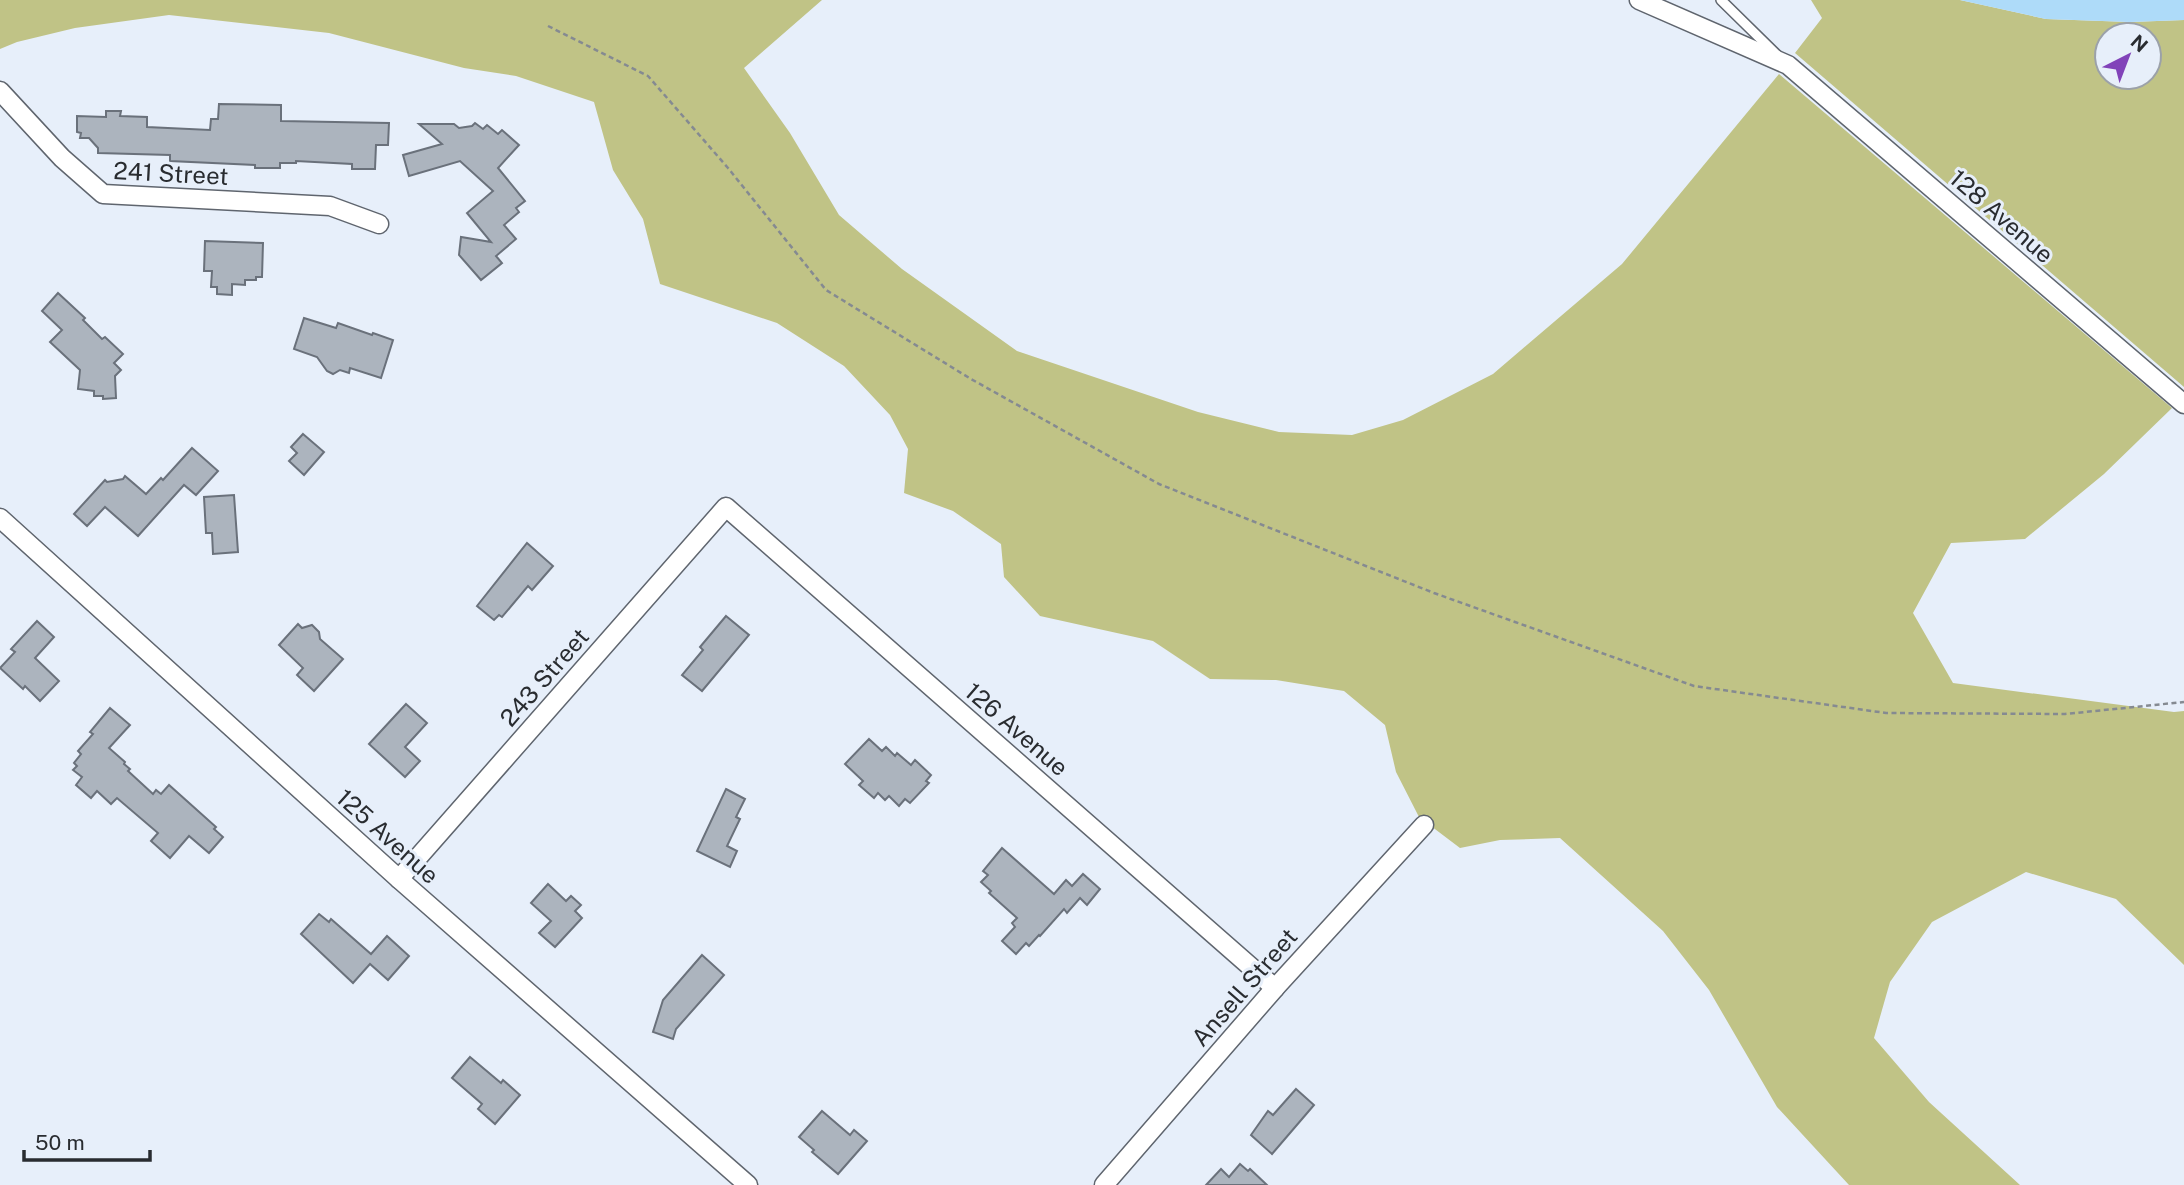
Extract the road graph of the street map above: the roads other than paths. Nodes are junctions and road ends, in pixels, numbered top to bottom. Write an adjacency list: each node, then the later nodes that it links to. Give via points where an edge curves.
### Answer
1 (1639, 0): 3 (street, 128 Avenue)
2 (1721, 0): 3 (lane)
3 (1788, 65): 6 (street, 128 Avenue)
4 (0, 91): 5 (street, 241 Street, via 62,158 103,194 330,206)
5 (379, 224)
6 (2184, 404)
7 (726, 507): 10 (street, 243 Street); 11 (street, 126 Avenue)
8 (0, 518): 10 (street, 125 Avenue)
9 (1424, 825): 11 (street, Ansell Street)
10 (399, 879): 12 (street, 125 Avenue)
11 (1275, 988): 13 (street, Ansell Street)
12 (748, 1185)
13 (1104, 1185)

